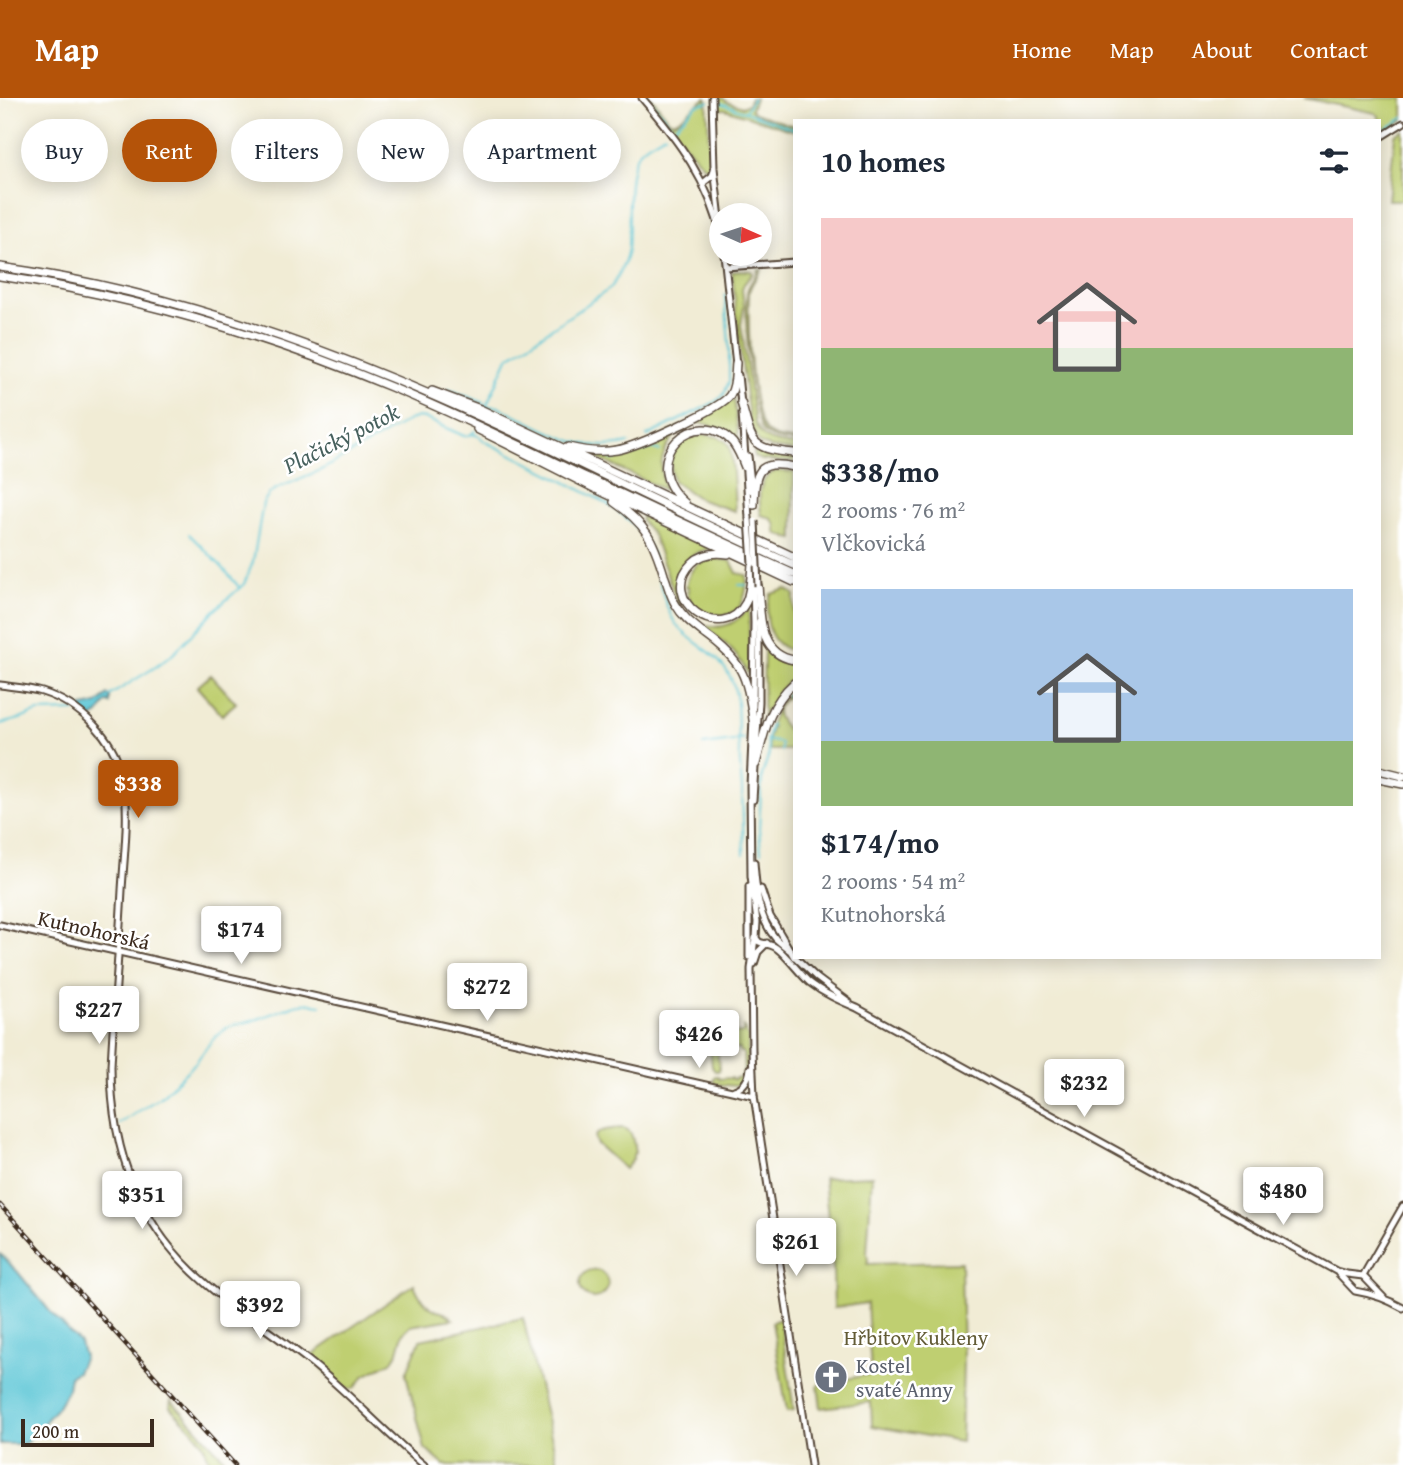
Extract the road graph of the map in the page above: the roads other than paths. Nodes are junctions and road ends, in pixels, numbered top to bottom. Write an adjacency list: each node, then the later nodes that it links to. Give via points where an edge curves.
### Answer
1 (642, 98): 6 (main road)
2 (712, 98): 5 (main road)
3 (1403, 123): 4 (main road)
4 (1381, 137)
5 (714, 167): 6 (main road); 8 (main road)
6 (703, 183): 7 (main road)
7 (711, 203)
8 (718, 203)
9 (793, 262): 10 (main road)
10 (726, 267): 13 (main road)
11 (0, 268): 15 (highway, via 98,286 215,316 375,372)
12 (0, 276): 15 (highway, via 98,294 214,324)
13 (736, 363): 14 (main road); 18 (highway, via 727,399 641,444 592,451)
14 (741, 402): 17 (main road); 19 (highway, via 757,444)
15 (476, 419): 16 (highway); 16 (highway)
16 (490, 426): 18 (highway); 22 (highway); 31 (highway); 32 (highway)
17 (744, 439): 20 (main road); 23 (main road)
18 (550, 442): 24 (highway)
19 (793, 453)
20 (745, 467): 24 (highway, via 734,444 718,432 698,429 678,439 667,457 667,478 676,494); 25 (main road)
21 (793, 467): 23 (highway, via 775,464 763,468 755,482)
22 (596, 489): 29 (highway); 38 (highway, via 644,527 676,606 690,623 727,650 741,669)
23 (754, 505): 25 (main road)
24 (697, 512): 26 (highway)
25 (752, 519): 30 (main road, bridge); 34 (main road, bridge)
26 (775, 547): 27 (highway); 28 (highway)
27 (793, 551)
28 (793, 556)
29 (739, 557): 33 (highway); 34 (highway, via 716,553 695,560 683,579 688,605 697,614 721,620 743,606)
30 (752, 564): 34 (highway)
31 (793, 565)
32 (793, 579)
33 (793, 580)
34 (754, 584): 35 (highway, via 765,639 777,653); 38 (main road); 39 (main road, via 759,682)
35 (793, 660)
36 (793, 683): 39 (highway, via 769,715)
37 (0, 685): 51 (main road, via 42,692 78,711 106,740 120,768 125,826)
38 (753, 720): 44 (main road)
39 (756, 764): 44 (main road)
40 (1381, 770): 41 (highway)
41 (1403, 776)
42 (1381, 779): 43 (highway)
43 (1403, 784)
44 (752, 859): 46 (main road); 47 (main road); 50 (main road, via 766,907); 54 (main road, via 748,904)
45 (0, 925): 51 (main road, Kutnohorská)
46 (768, 928): 47 (main road, via 760,928); 48 (main road)
47 (756, 934): 49 (main road, via 759,942); 54 (main road)
48 (772, 934): 49 (main road); 50 (main road)
49 (766, 944): 54 (main road, via 756,956); 55 (main road, via 779,950 819,990)
50 (789, 950): 52 (main road)
51 (119, 951): 57 (main road, Kutnohorská); 67 (main road, via 111,1094 120,1147 142,1206 191,1270 309,1361)
52 (793, 955)
53 (797, 959): 55 (main road)
54 (751, 977): 56 (main road)
55 (858, 1008): 60 (main road)
56 (751, 1051): 57 (main road, via 746,1081 738,1089); 58 (main road)
57 (727, 1090): 58 (main road, Kutnohorská)
58 (754, 1096): 68 (main road)
59 (1403, 1206): 62 (main road)
60 (1336, 1271): 61 (main road); 63 (main road)
61 (1356, 1276): 62 (main road); 63 (main road)
62 (1365, 1278): 64 (main road, via 1367,1288); 65 (main road)
63 (1351, 1287): 64 (main road)
64 (1361, 1292): 65 (main road)
65 (1384, 1298): 66 (main road)
66 (1403, 1308)
67 (424, 1465)
68 (811, 1465)

